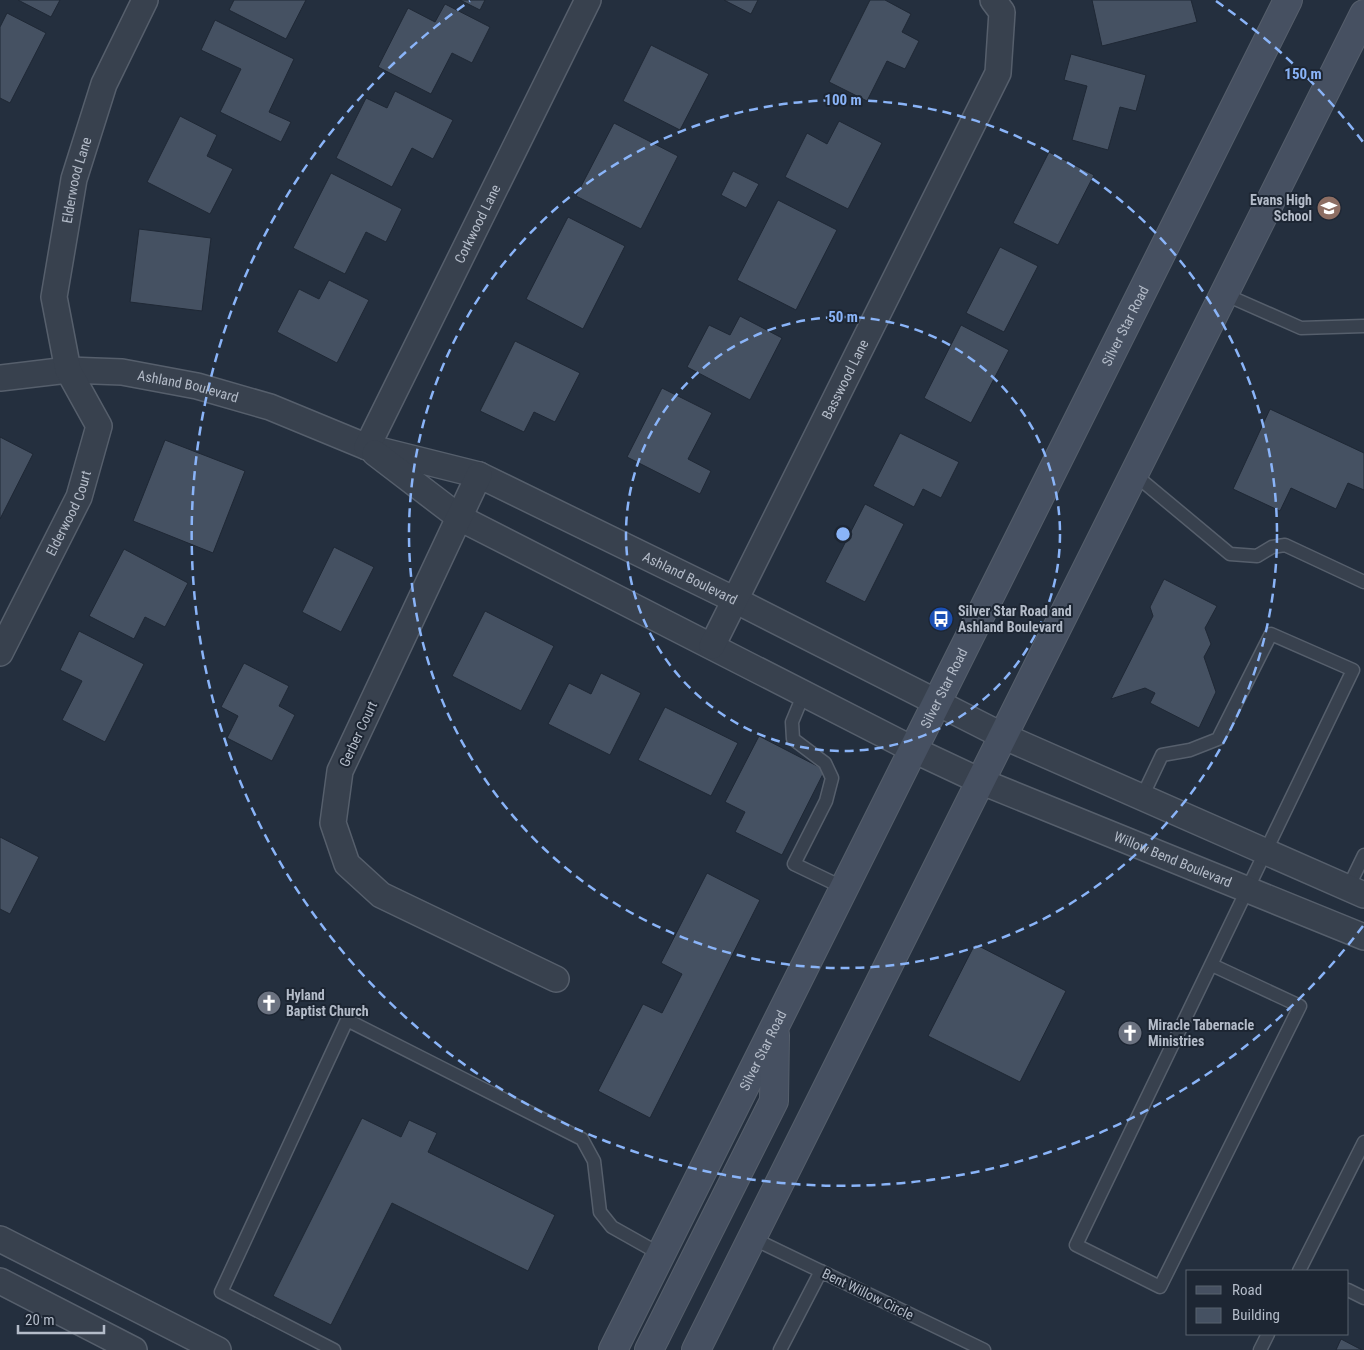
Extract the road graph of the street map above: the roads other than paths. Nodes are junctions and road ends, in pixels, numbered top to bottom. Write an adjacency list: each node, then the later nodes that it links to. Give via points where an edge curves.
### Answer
1 (145, 0): 8 (street, Elderwood Lane, via 104,84 74,178 54,297)
2 (588, 0): 10 (street, Corkwood Lane)
3 (993, 0): 15 (street, Basswood Lane, via 1002,12 998,74)
4 (1288, 0): 19 (main road, Silver Star Road)
5 (1364, 14): 6 (main road)
6 (1224, 294): 7 (lane, via 1301,328); 11 (main road)
7 (1364, 326)
8 (68, 370): 9 (street, Ashland Boulevard); 10 (street, Ashland Boulevard, via 122,372 197,386 270,407); 17 (street, Elderwood Court, via 99,426 79,497)
9 (0, 378)
10 (367, 447): 12 (street, Ashland Boulevard); 13 (street, Ashland Boulevard)
11 (1134, 474): 14 (lane, via 1230,554 1257,556 1272,547 1285,545); 20 (main road)
12 (479, 475): 13 (street, Gerber Court); 15 (street, Ashland Boulevard)
13 (460, 518): 16 (street, Ashland Boulevard); 31 (street, Gerber Court, via 340,771 333,823 347,864 382,895)
14 (1364, 582)
15 (735, 600): 16 (street, Basswood Lane); 19 (street, Ashland Boulevard)
16 (712, 646): 18 (street, Ashland Boulevard)
17 (0, 653)
18 (804, 693): 21 (street, Ashland Boulevard); 26 (lane, via 792,722 793,739 826,763 832,778 826,800 794,864)
19 (937, 704): 20 (street, Ashland Boulevard); 21 (main road, Silver Star Road)
20 (1003, 736): 22 (main road); 23 (street)
21 (914, 750): 22 (street, Ashland Boulevard); 26 (main road, Silver Star Road)
22 (980, 781): 27 (street, Willow Bend Boulevard); 34 (main road)
23 (1142, 797): 24 (street); 24 (lane, via 1162,755 1218,740 1272,634 1353,670)
24 (1265, 851): 27 (lane); 28 (street)
25 (1364, 855): 28 (lane)
26 (844, 888): 32 (main road, Silver Star Road)
27 (1248, 890): 29 (street, Willow Bend Boulevard); 30 (lane)
28 (1356, 891)
29 (1364, 937)
30 (1212, 965): 30 (lane, via 1076,1244 1160,1287 1300,1006)
31 (556, 979)
32 (776, 1026): 36 (main road, Silver Star Road); 47 (main road, via 774,1101)
33 (1364, 1142): 37 (lane)
34 (752, 1238): 38 (lane, Bent Willow Circle); 48 (main road)
35 (0, 1239): 44 (street)
36 (660, 1254): 45 (lane, via 612,1227 600,1212 594,1160 582,1139 347,1020 221,1292); 46 (main road, Silver Star Road)
37 (1304, 1270)
38 (821, 1271): 49 (lane); 50 (lane, Bent Willow Circle)
39 (0, 1281): 43 (street)
40 (1349, 1290): 41 (lane)
41 (1364, 1298)
42 (1268, 1335): 51 (lane)
43 (134, 1350)
44 (218, 1350)
45 (334, 1350)
46 (612, 1350)
47 (648, 1350)
48 (696, 1350)
49 (780, 1350)
50 (984, 1350)
51 (1260, 1350)

